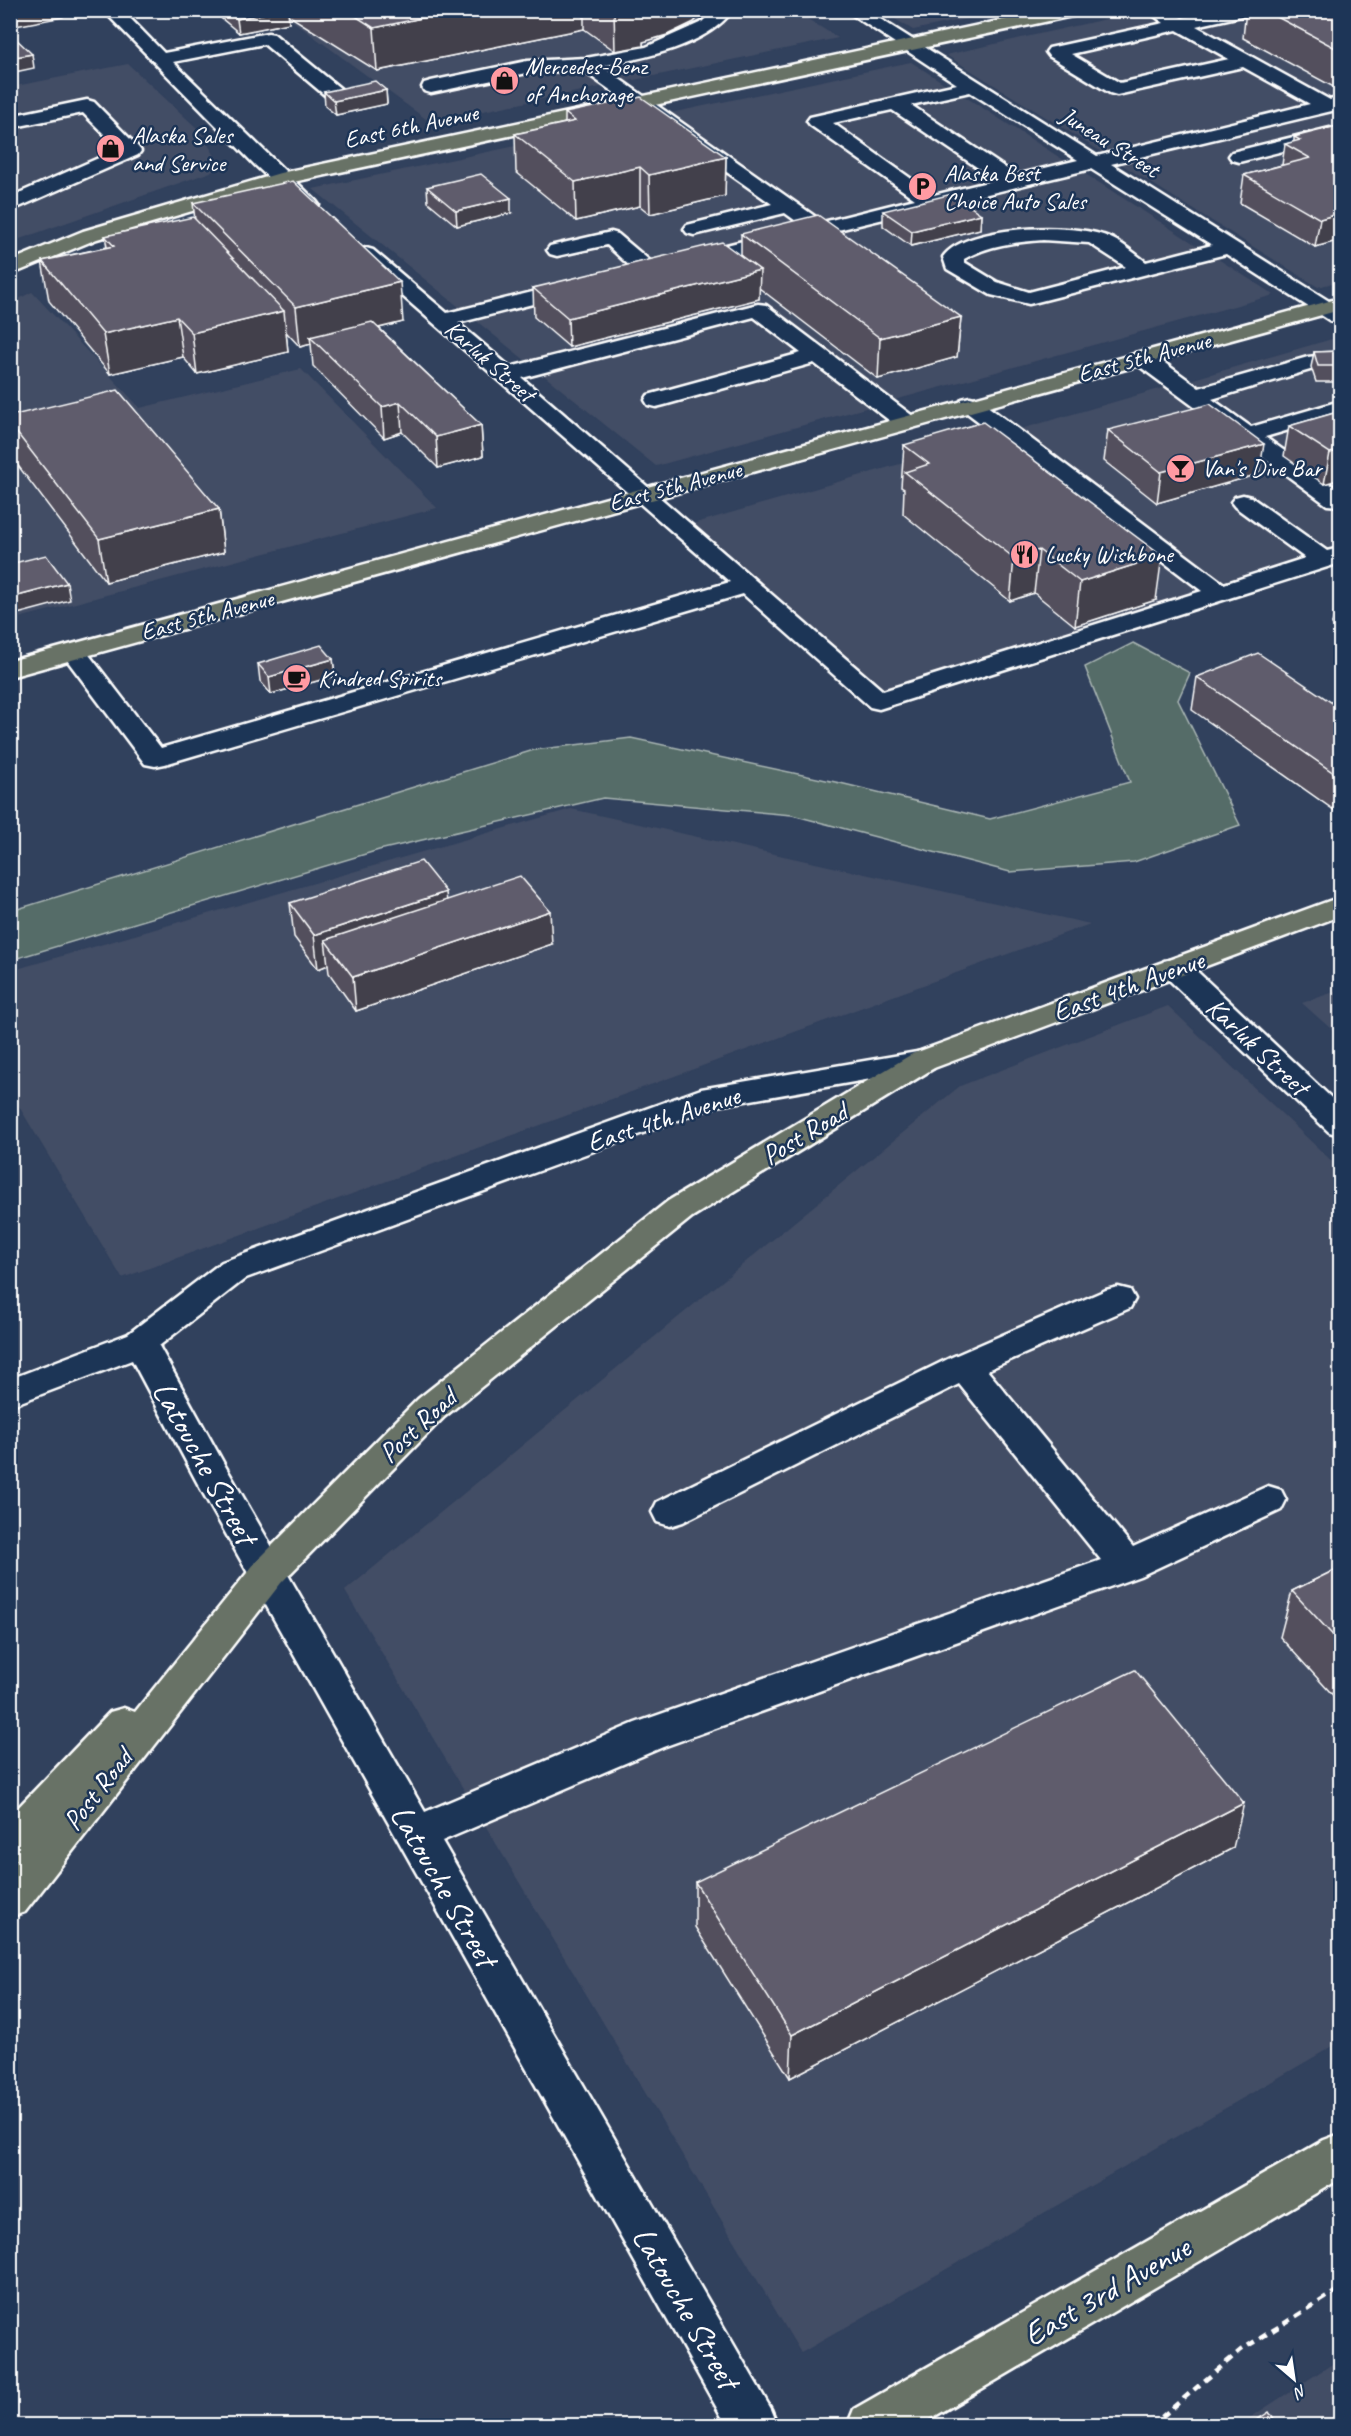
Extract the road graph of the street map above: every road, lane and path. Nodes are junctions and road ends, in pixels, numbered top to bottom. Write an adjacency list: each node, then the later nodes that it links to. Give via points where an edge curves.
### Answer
1 (111, 10): 9 (street)
2 (725, 10): 11 (street, via 708,26 680,40 651,51)
3 (853, 10): 8 (street, Juneau Street)
4 (1077, 10): 8 (main road, East 6th Avenue)
5 (1154, 10): 7 (street)
6 (1244, 10): 7 (street)
7 (1180, 25): 10 (street); 10 (street, via 1054,52 1117,89)
8 (911, 47): 12 (street, Juneau Street); 16 (main road, East 6th Avenue)
9 (159, 59): 14 (street, via 268,38); 22 (street)
10 (1246, 61): 17 (street)
11 (586, 64): 13 (street, via 527,68); 16 (street)
12 (972, 86): 15 (street); 21 (street, Juneau Street)
13 (432, 87)
14 (334, 93)
15 (895, 103): 23 (street); 24 (street, via 817,122)
16 (642, 104): 22 (main road, East 6th Avenue); 26 (street)
17 (1334, 105): 21 (street)
18 (10, 122): 25 (street, via 87,106 131,151)
19 (1341, 140): 20 (street, via 1330,134)
20 (1239, 156)
21 (1093, 162): 23 (street); 31 (street, Juneau Street)
22 (280, 179): 27 (street); 33 (main road, East 6th Avenue, via 90,235)
23 (1011, 181): 24 (street)
24 (930, 201): 28 (street)
25 (10, 205)
26 (789, 206): 28 (street); 29 (street)
27 (323, 217)
28 (819, 228): 35 (street)
29 (694, 229)
30 (349, 239): 39 (street, Karluk Street)
31 (1228, 247): 34 (street); 38 (street, Juneau Street)
32 (557, 250): 35 (street, via 611,238)
33 (10, 269)
34 (1143, 269): 34 (street, via 1029,298 986,286 954,265 952,257 962,250 1026,234 1065,232 1097,239)
35 (648, 270): 36 (street)
36 (626, 275)
37 (593, 283): 39 (street)
38 (1336, 310): 41 (main road, East 5th Avenue)
39 (443, 320): 43 (street, Karluk Street)
40 (817, 356): 43 (street, via 758,310); 45 (street); 48 (street)
41 (1143, 358): 44 (street); 46 (main road, East 5th Avenue)
42 (1341, 360): 44 (street, via 1308,364)
43 (506, 375): 50 (street, Karluk Street)
44 (1197, 396): 49 (street)
45 (656, 400)
46 (970, 404): 48 (main road, East 5th Avenue); 55 (street)
47 (1341, 408): 49 (street)
48 (906, 422): 50 (main road, East 5th Avenue)
49 (1247, 435): 51 (street, via 1335,500)
50 (645, 494): 54 (street, Karluk Street); 56 (main road, East 5th Avenue)
51 (1341, 498)
52 (1243, 502): 53 (street)
53 (1333, 558): 55 (street)
54 (748, 585): 55 (street, Karluk Street, via 879,701); 56 (street, via 155,758)
55 (1221, 593)
56 (74, 652): 57 (main road, East 5th Avenue)
57 (10, 669)
58 (1341, 906): 59 (main road, East 4th Avenue)
59 (1175, 968): 60 (main road, East 4th Avenue); 61 (street, Karluk Street)
60 (923, 1061): 63 (street, East 4th Avenue, via 712,1096 234,1270); 69 (main road, Post Road, via 680,1209 431,1408)
61 (1341, 1124)
62 (1118, 1299): 64 (street)
63 (140, 1343): 65 (street, East 4th Avenue); 69 (street, Latouche Street)
64 (964, 1366): 67 (street); 68 (street)
65 (10, 1394)
66 (1269, 1500): 68 (street)
67 (670, 1512)
68 (1127, 1566): 70 (street, via 649,1735)
69 (268, 1573): 70 (street, Latouche Street); 71 (main road); 72 (main road, Post Road)
70 (416, 1834): 75 (street, Latouche Street)
71 (10, 1844)
72 (10, 1899)
73 (1341, 2155): 76 (main road, East 3rd Avenue)
74 (1341, 2289): 77 (path, via 1241,2350)
75 (754, 2426)
76 (871, 2426)
77 (1151, 2426)

